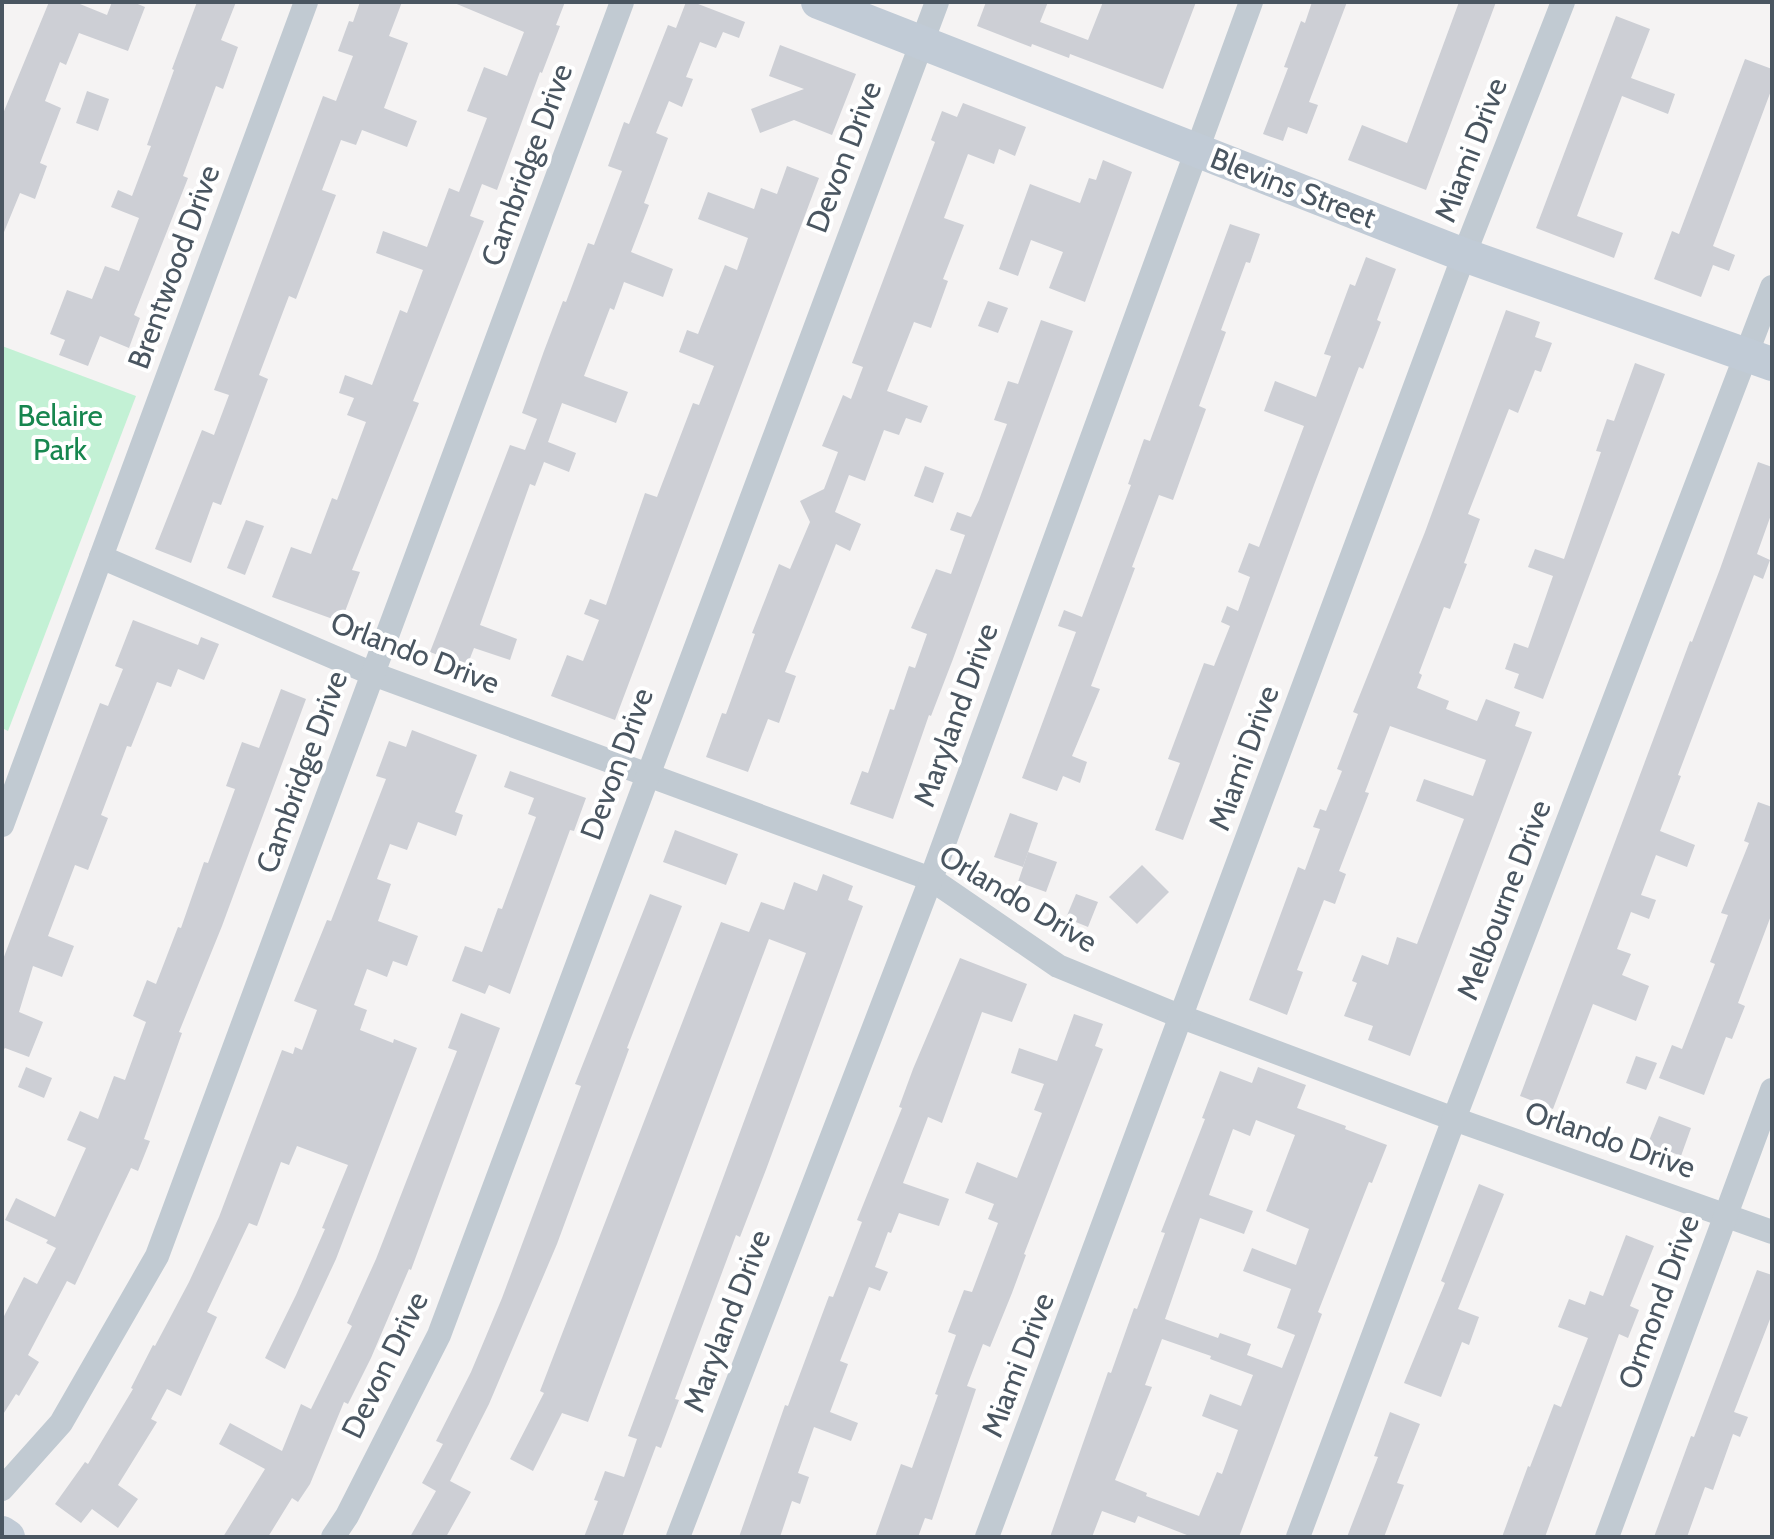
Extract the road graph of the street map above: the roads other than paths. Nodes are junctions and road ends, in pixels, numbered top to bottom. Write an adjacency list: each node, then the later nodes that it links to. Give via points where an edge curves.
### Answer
1 (306, 2): 12 (street, Brentwood Drive)
2 (622, 2): 13 (street, Cambridge Drive)
3 (818, 2): 7 (street, Blevins Street)
4 (937, 2): 7 (street, Devon Drive)
5 (1251, 2): 8 (street, Maryland Drive)
6 (1563, 2): 9 (street, Miami Drive)
7 (922, 41): 8 (street, Blevins Street); 14 (street, Devon Drive)
8 (1196, 149): 9 (street, Blevins Street); 16 (street, Maryland Drive)
9 (1464, 255): 11 (street, Blevins Street); 17 (street, Miami Drive)
10 (1772, 287): 11 (street, Melbourne Drive)
11 (1760, 360): 19 (street, Melbourne Drive)
12 (101, 557): 13 (street, Orlando Drive); 15 (street, Brentwood Drive)
13 (373, 674): 14 (street, Orlando Drive); 22 (street, Cambridge Drive, via 157,1256 61,1423)
14 (647, 776): 16 (street, Orlando Drive); 25 (street, Devon Drive, via 439,1335)
15 (2, 825)
16 (931, 879): 17 (street, Orlando Drive, via 1058,966); 26 (street, Maryland Drive)
17 (1182, 1017): 19 (street, Orlando Drive); 27 (street, Miami Drive)
18 (1772, 1090): 20 (street, Ormond Drive)
19 (1454, 1119): 20 (street, Orlando Drive); 28 (street, Melbourne Drive)
20 (1725, 1214): 21 (street, Orlando Drive); 29 (street, Ormond Drive)
21 (1772, 1232)
22 (2, 1489)
23 (2, 1533): 24 (street)
24 (8, 1537)
25 (333, 1537)
26 (678, 1537)
27 (987, 1537)
28 (1298, 1537)
29 (1607, 1537)

